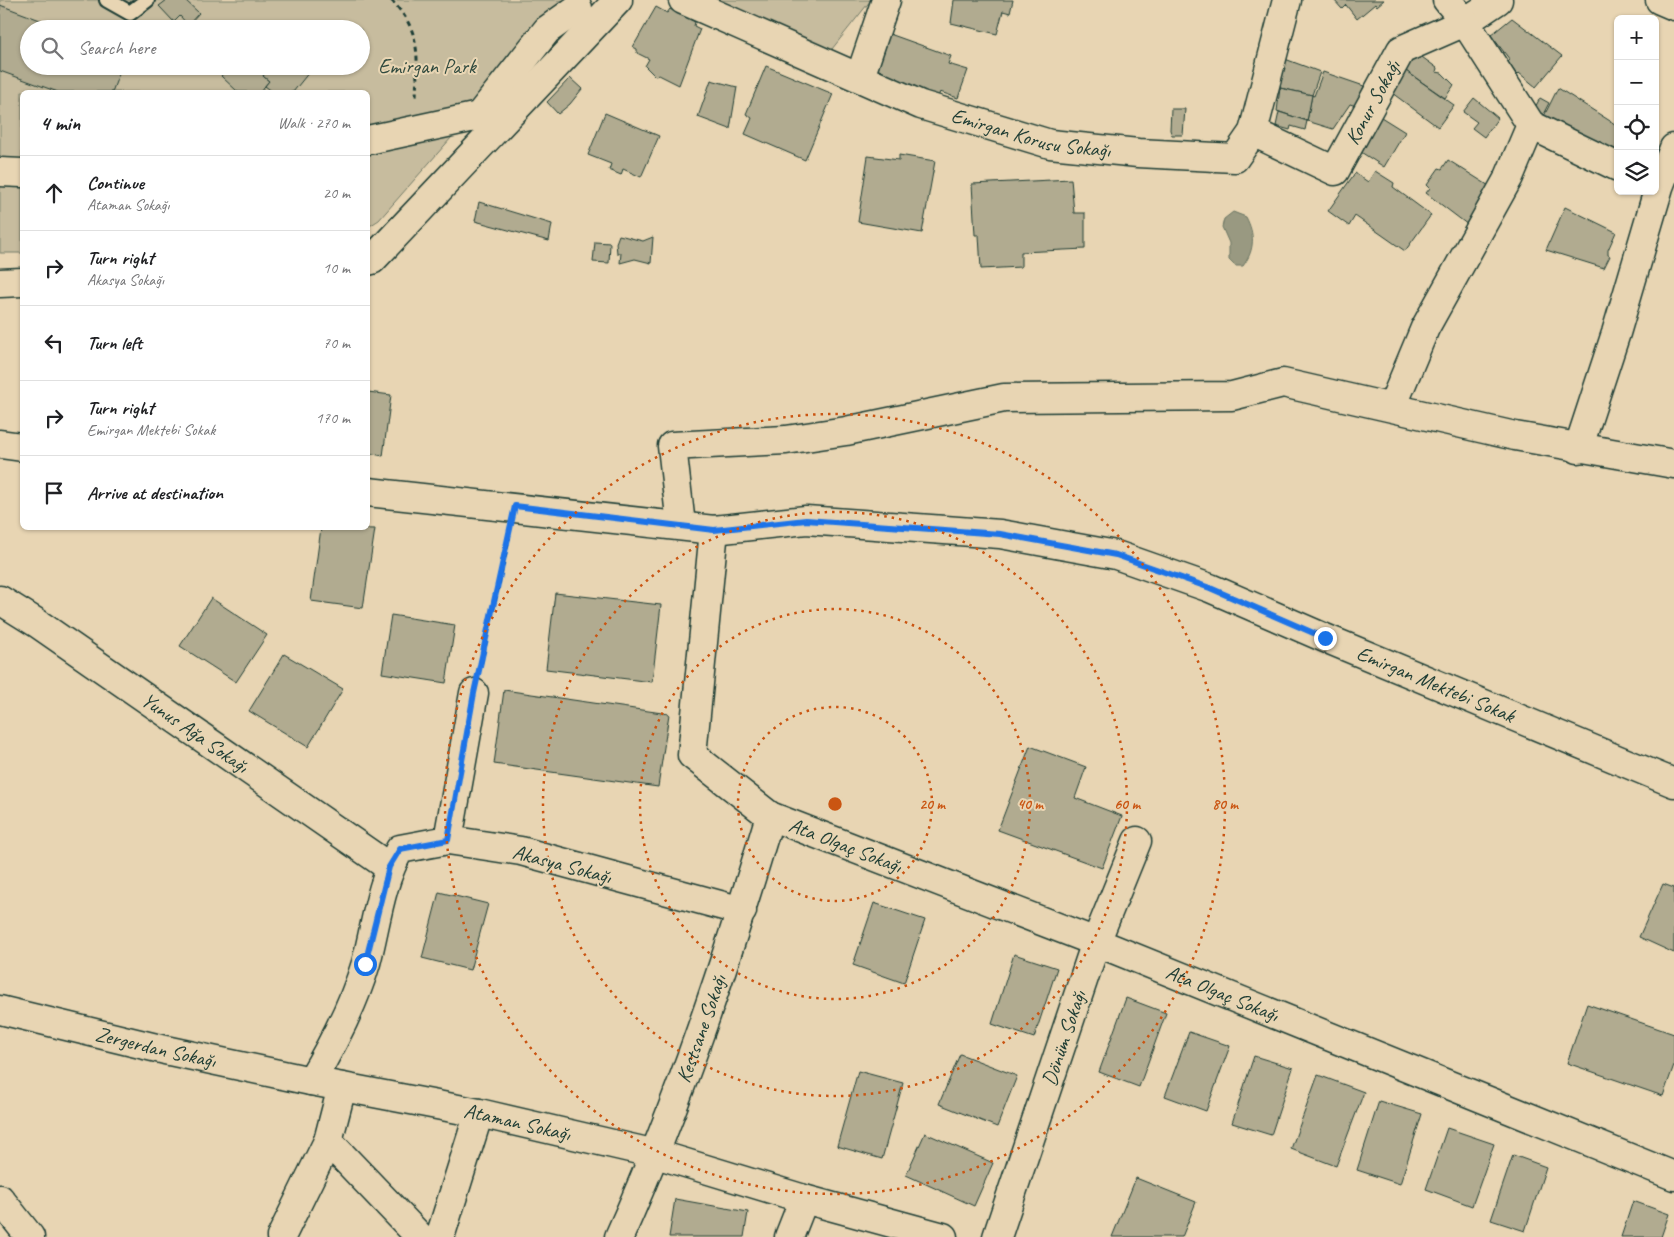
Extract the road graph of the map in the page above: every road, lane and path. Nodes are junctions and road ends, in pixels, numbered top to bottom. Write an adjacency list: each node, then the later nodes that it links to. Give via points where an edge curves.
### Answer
1 (108, 0): 2 (lane, via 130,13)
2 (147, 0)
3 (391, 0): 16 (path, via 405,14 417,43)
4 (683, 0): 14 (street, Emirgan Korusu Sokağı)
5 (886, 0): 14 (street)
6 (1287, 0): 17 (street, Emirgan Korusu Sokağı)
7 (1447, 0): 13 (street)
8 (1498, 0): 13 (street, Konur Sokağı)
9 (1660, 0): 12 (street)
10 (617, 1): 25 (street)
11 (582, 4): 16 (street, via 546,30 479,116)
12 (1674, 6)
13 (1465, 22): 15 (street); 17 (street, Konur Sokağı, via 1401,50 1335,171)
14 (860, 77): 17 (street, Emirgan Korusu Sokağı, via 921,105 1050,144 1235,158)
15 (1530, 125): 20 (street); 28 (street, via 1509,177 1425,328)
16 (416, 130): 18 (street)
17 (1253, 132)
18 (370, 140)
19 (1674, 148): 23 (street)
20 (1614, 165)
21 (0, 172): 22 (street)
22 (20, 172)
23 (1659, 182)
24 (1654, 195): 31 (street, via 1616,333)
25 (370, 260)
26 (20, 282): 27 (street)
27 (0, 283)
28 (1392, 407): 31 (street); 35 (street, via 1283,383 1232,396 1004,398 826,434 777,441 672,446)
29 (0, 444): 30 (street)
30 (20, 447)
31 (1578, 448): 32 (street)
32 (1674, 464)
33 (370, 492): 34 (street, Emirgan Mektebi Sokak)
34 (515, 506): 35 (street, Emirgan Mektebi Sokak); 38 (path)
35 (681, 525): 36 (street, Emirgan Mektebi Sokak)
36 (714, 530): 39 (street, Emirgan Mektebi Sokak, via 806,520 1000,534 1116,555 1210,588); 40 (street, Ata Olgaç Sokağı, via 692,755)
37 (0, 600): 43 (street, Yunus Ağa Sokağı)
38 (474, 693): 41 (street)
39 (1674, 783)
40 (770, 816): 44 (street, Kestsane Sokağı); 45 (street, Ata Olgaç Sokağı)
41 (448, 840): 43 (street, Akasya Sokağı, via 400,849); 44 (street, Akasya Sokağı, via 521,851)
42 (1137, 841): 45 (street, Dönüm Sokağı)
43 (389, 867): 47 (street, via 365,964 334,1043)
44 (742, 911): 51 (street, Kestsane Sokağı)
45 (1096, 942): 52 (street, Ata Olgaç Sokağı); 62 (street, Dönüm Sokağı)
46 (0, 1010): 47 (street, Zergerdan Sokağı)
47 (311, 1081): 48 (street, Ataman Sokağı)
48 (342, 1087): 49 (street, Ataman Sokağı); 50 (street)
49 (479, 1113): 51 (street, Ataman Sokağı); 58 (street)
50 (328, 1141): 56 (street); 57 (street)
51 (656, 1154): 54 (street, Ataman Sokağı); 59 (street, Kestsane Sokağı)
52 (1674, 1176)
53 (0, 1199): 55 (street)
54 (804, 1199): 60 (street); 61 (street, Ataman Sokağı)
55 (30, 1237)
56 (281, 1237)
57 (420, 1237)
58 (440, 1237)
59 (619, 1237)
60 (789, 1237)
61 (943, 1237)
62 (997, 1237)

